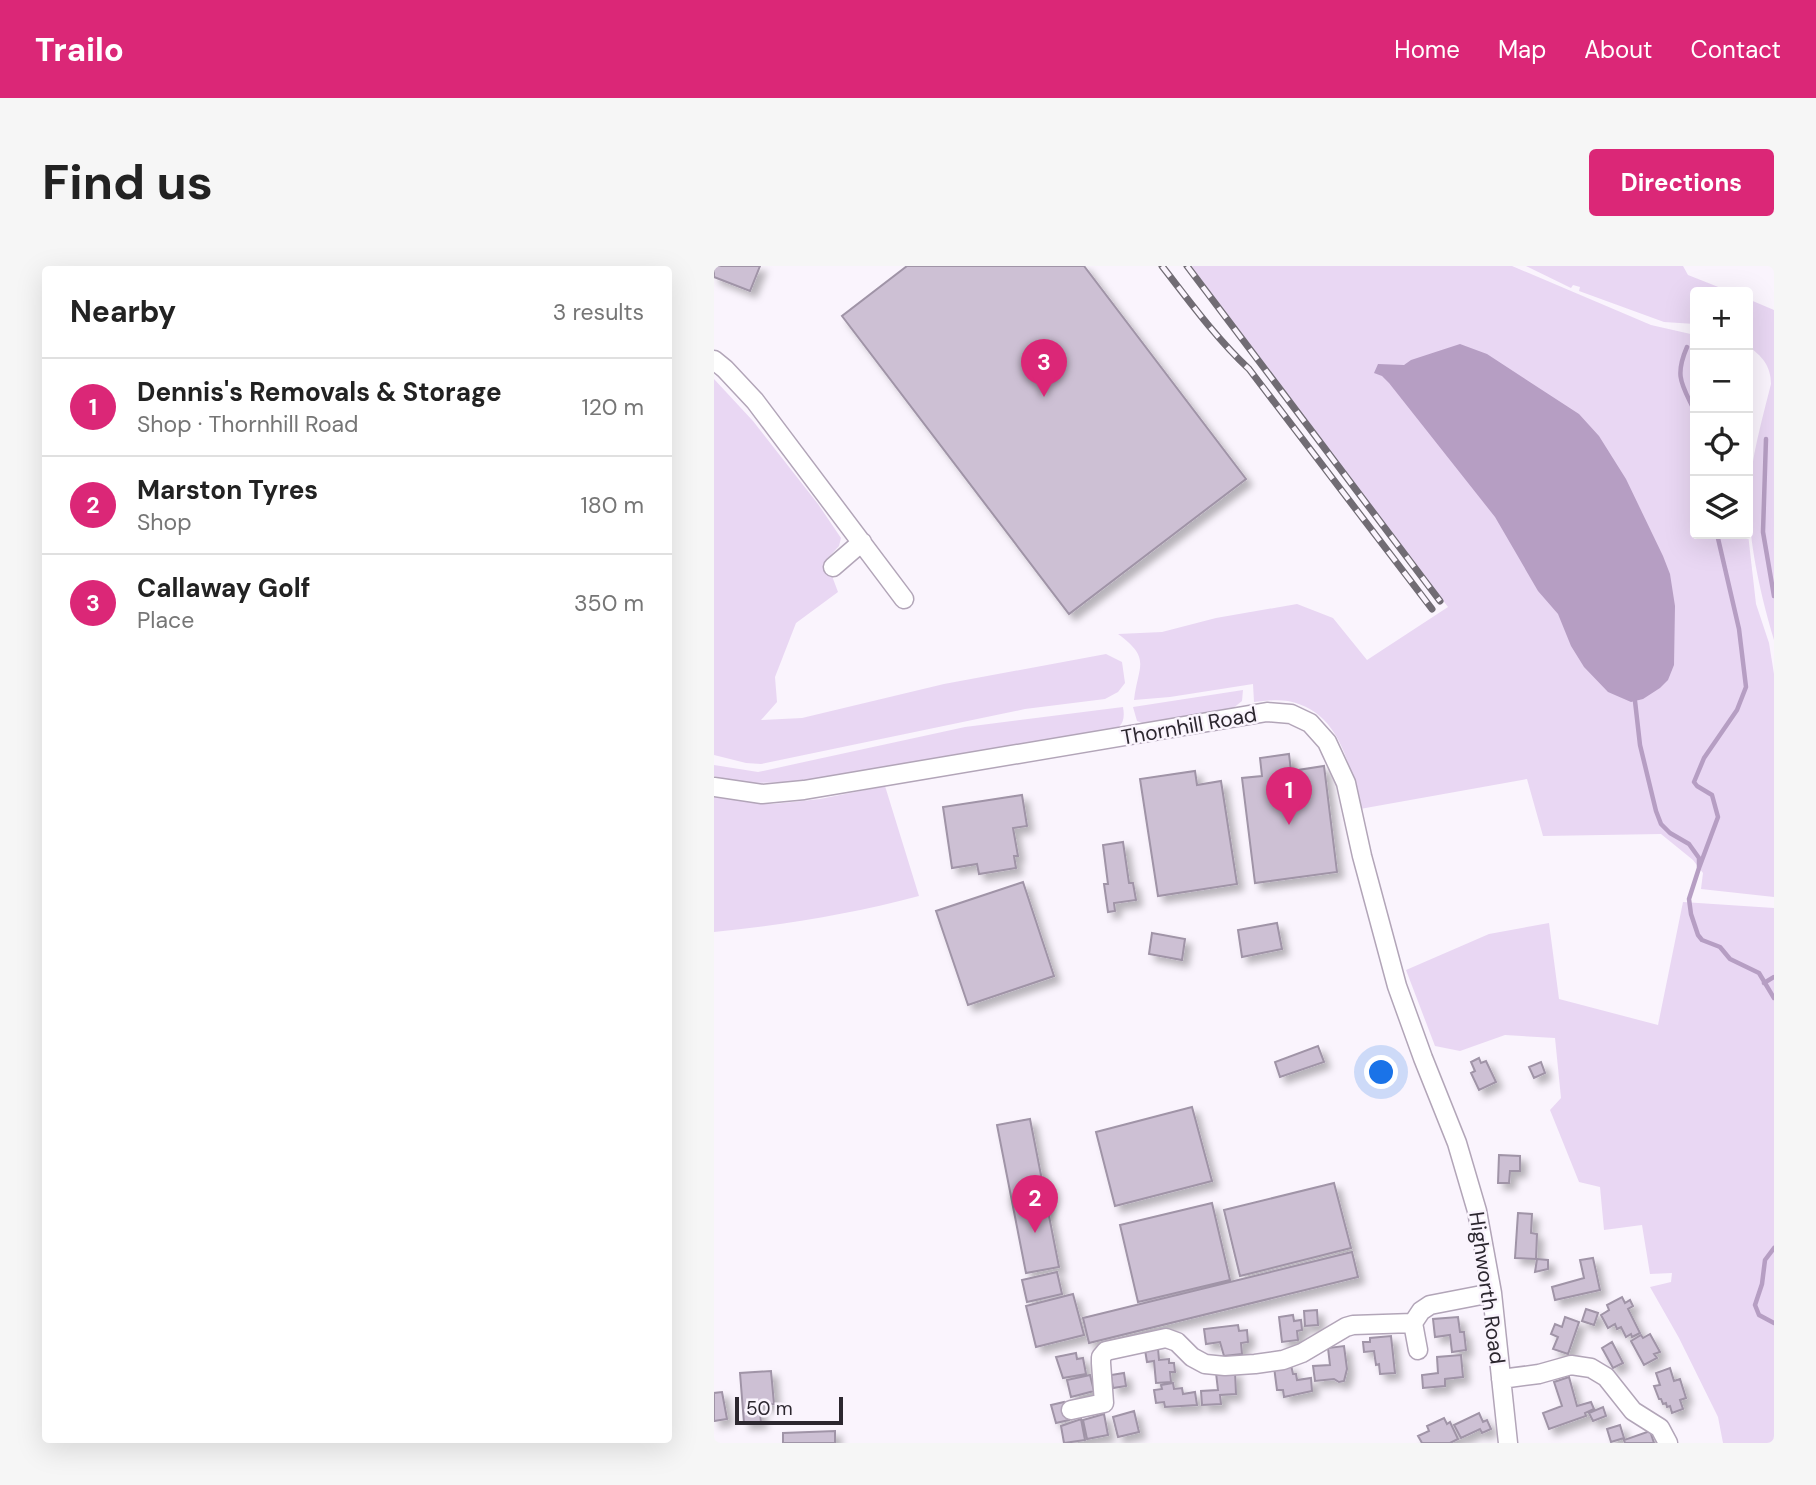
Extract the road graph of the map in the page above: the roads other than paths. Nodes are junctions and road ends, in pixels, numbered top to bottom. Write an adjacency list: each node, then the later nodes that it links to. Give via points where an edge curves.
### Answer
1 (714, 360): 2 (street, via 755,401)
2 (862, 542): 3 (street); 4 (street)
3 (833, 567)
4 (904, 599)
5 (714, 787): 6 (street, Thornhill Road, via 762,794 804,790 1250,714 1278,712 1301,718 1321,733 1346,783 1382,933)
6 (1423, 1058): 7 (street, Highworth Road, via 1466,1169)
7 (1492, 1293): 8 (street, via 1430,1305); 10 (street, Highworth Road)
8 (1413, 1323): 9 (street); 11 (street, via 1353,1325 1291,1357 1225,1366 1198,1361 1171,1339 1152,1340 1106,1352 1101,1357 1104,1403)
9 (1418, 1350)
10 (1500, 1379): 12 (street, Highworth Road); 13 (street, via 1571,1365 1591,1368 1606,1377 1633,1411 1660,1428)
11 (1071, 1410)
12 (1508, 1443)
13 (1668, 1443)

